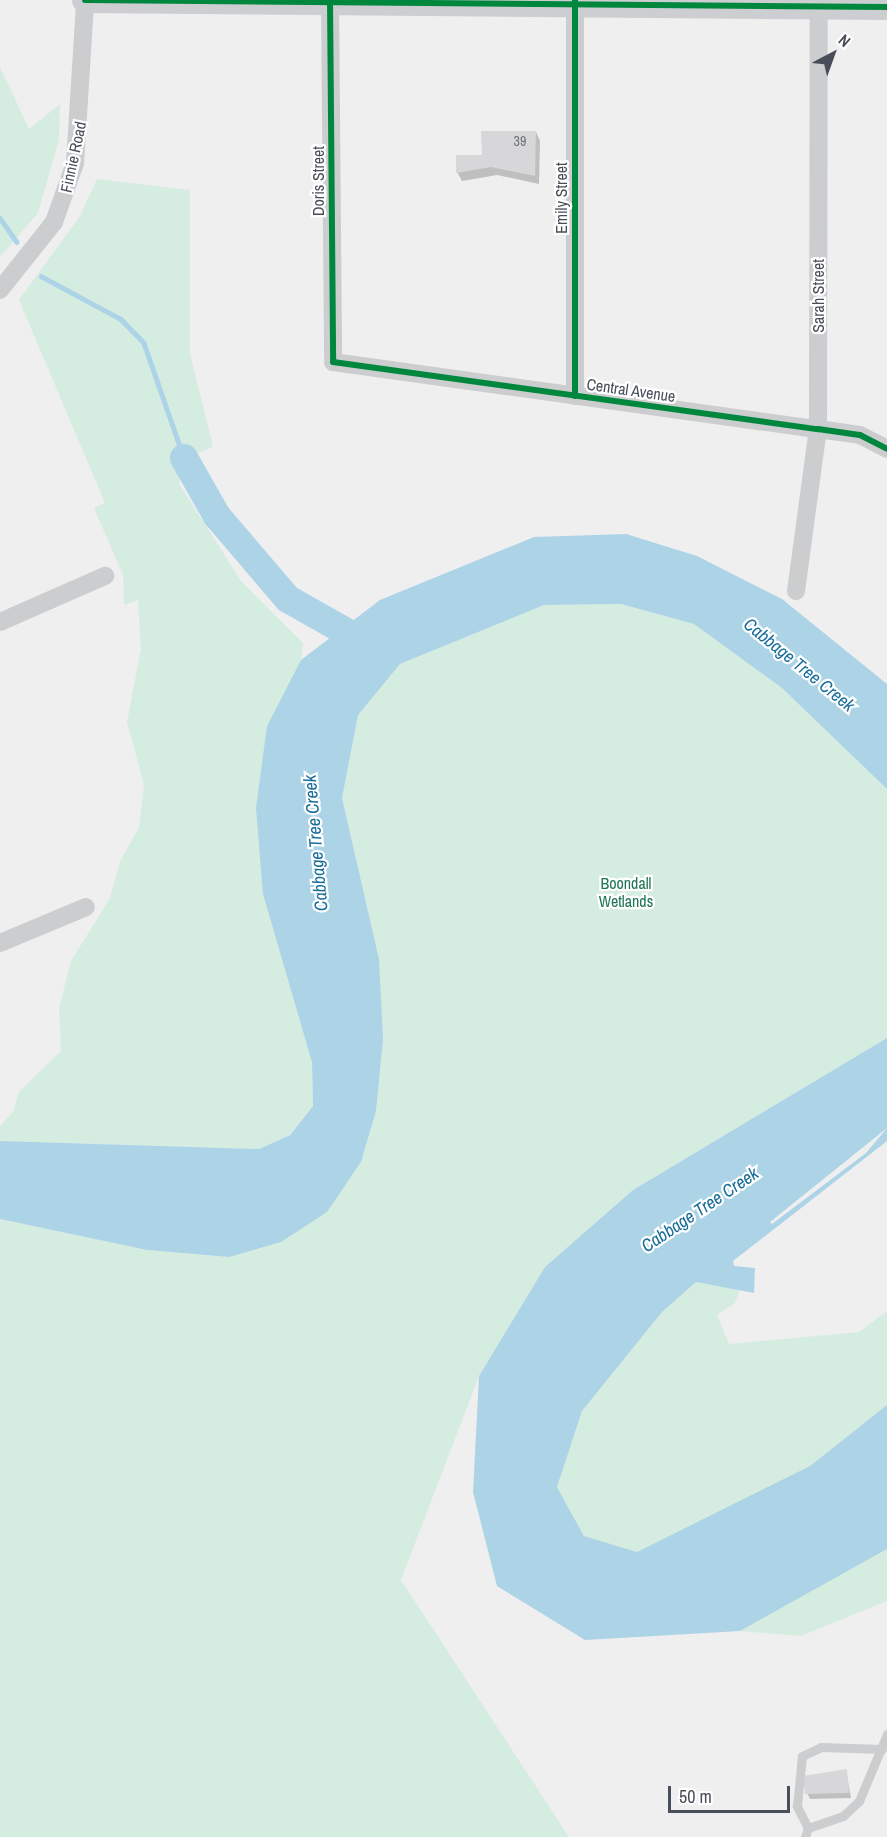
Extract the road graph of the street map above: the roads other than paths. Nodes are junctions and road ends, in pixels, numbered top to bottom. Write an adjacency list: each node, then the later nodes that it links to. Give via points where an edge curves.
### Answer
1 (85, 2): 2 (street); 6 (street, Finnie Road, via 83,100 67,190 42,241)
2 (330, 2): 3 (street); 7 (street, Doris Street)
3 (575, 3): 4 (street); 8 (street, Emily Street)
4 (819, 3): 5 (street); 9 (street, Sarah Street)
5 (887, 7)
6 (0, 290)
7 (333, 362): 8 (street, Central Avenue)
8 (575, 396): 9 (street, Central Avenue)
9 (818, 429): 10 (street, Central Avenue, via 860,435); 12 (street, Sarah Street)
10 (887, 449)
11 (105, 576): 13 (street)
12 (796, 591)
13 (0, 622)
14 (86, 907): 15 (street)
15 (0, 943)
16 (887, 1734): 17 (lane)
17 (882, 1749): 18 (lane, via 859,1801 843,1816); 18 (lane, via 821,1747 802,1756 797,1806)
18 (806, 1832)

